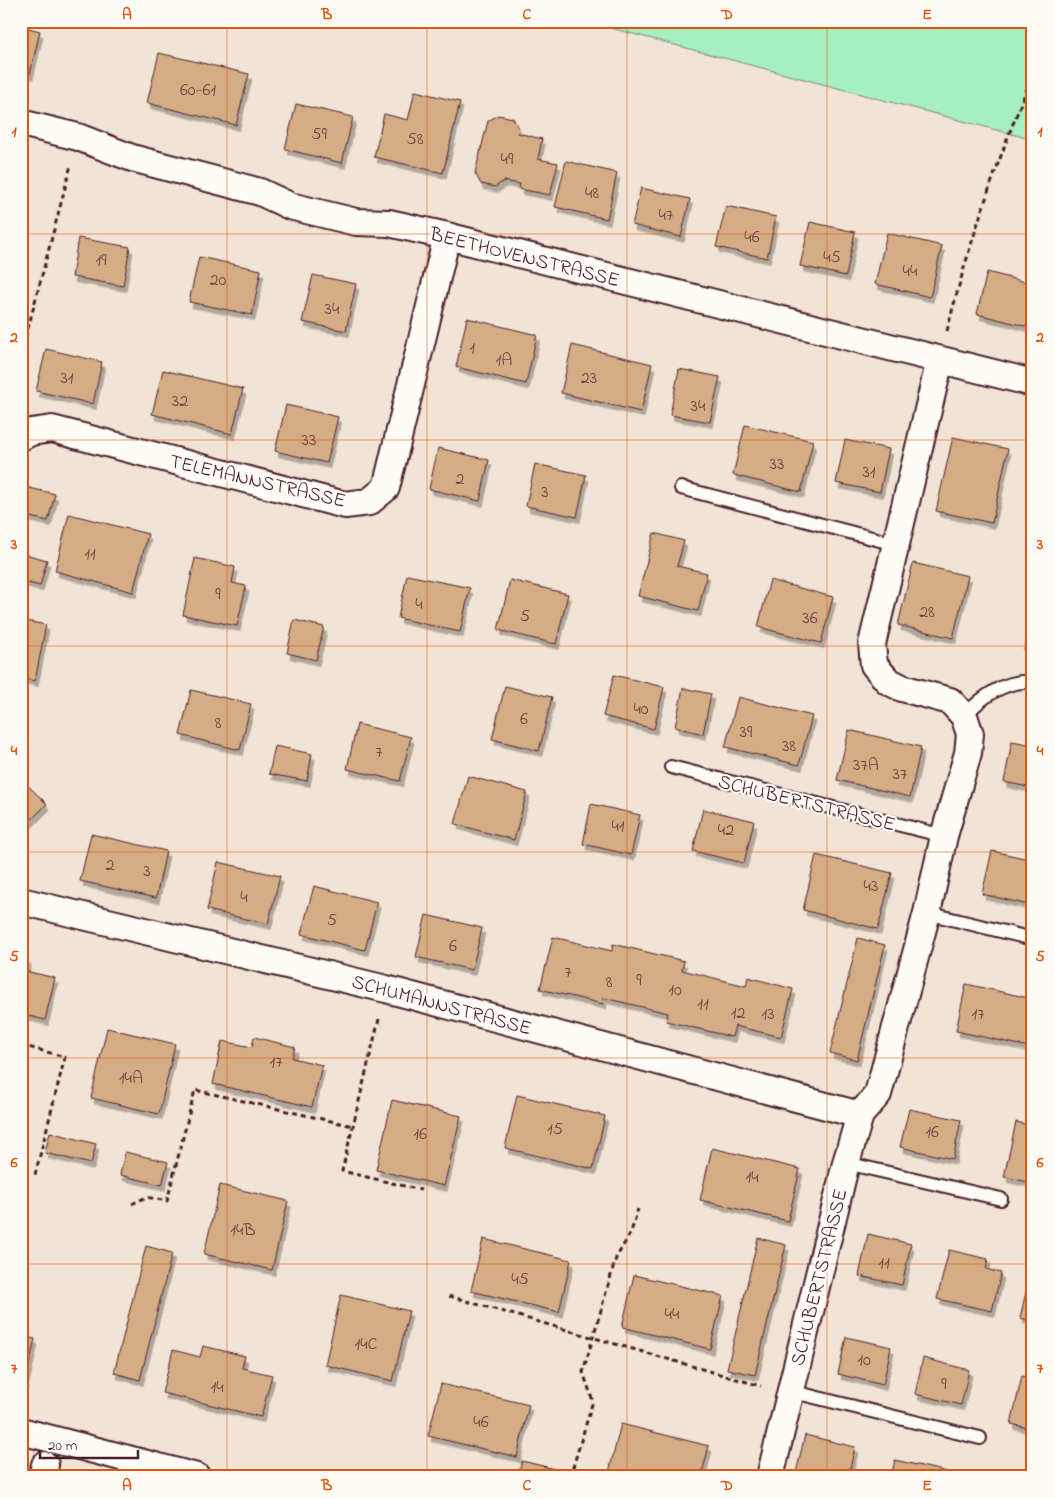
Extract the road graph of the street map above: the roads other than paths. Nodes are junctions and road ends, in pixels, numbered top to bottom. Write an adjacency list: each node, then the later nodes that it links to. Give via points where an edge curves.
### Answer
1 (21, 123): 2 (street, BEETHOVENSTRASSE, via 78,137 132,158 260,192 290,206 356,222 389,223)
2 (447, 236): 3 (street, BEETHOVENSTRASSE); 5 (street, TELEMANNSTRASSE, via 386,488 369,502 345,504 52,429)
3 (940, 360): 4 (street, BEETHOVENSTRASSE); 7 (street)
4 (1033, 383)
5 (21, 437)
6 (680, 488): 7 (lane)
7 (895, 544): 9 (street, via 872,644 874,665 888,681 950,701)
8 (1033, 682): 9 (lane, via 1010,683 978,701)
9 (964, 716): 11 (street, SCHUBERTSTRASSE, via 970,734 968,753)
10 (671, 767): 11 (lane, SCHUBERTSTRASSE)
11 (944, 836): 13 (street, SCHUBERTSTRASSE)
12 (21, 901): 15 (street, SCHUMANNSTRASSE, via 386,989)
13 (927, 913): 14 (lane); 15 (street, SCHUBERTSTRASSE, via 878,1094)
14 (1033, 939)
15 (860, 1115): 16 (street, SCHUBERTSTRASSE)
16 (846, 1163): 17 (lane, SCHUBERTSTRASSE); 18 (street, SCHUBERTSTRASSE)
17 (1000, 1199)
18 (790, 1391): 20 (lane, SCHUBERTSTRASSE); 22 (street, SCHUBERTSTRASSE)
19 (21, 1431): 21 (street)
20 (980, 1438)
21 (197, 1477)
22 (770, 1477)

